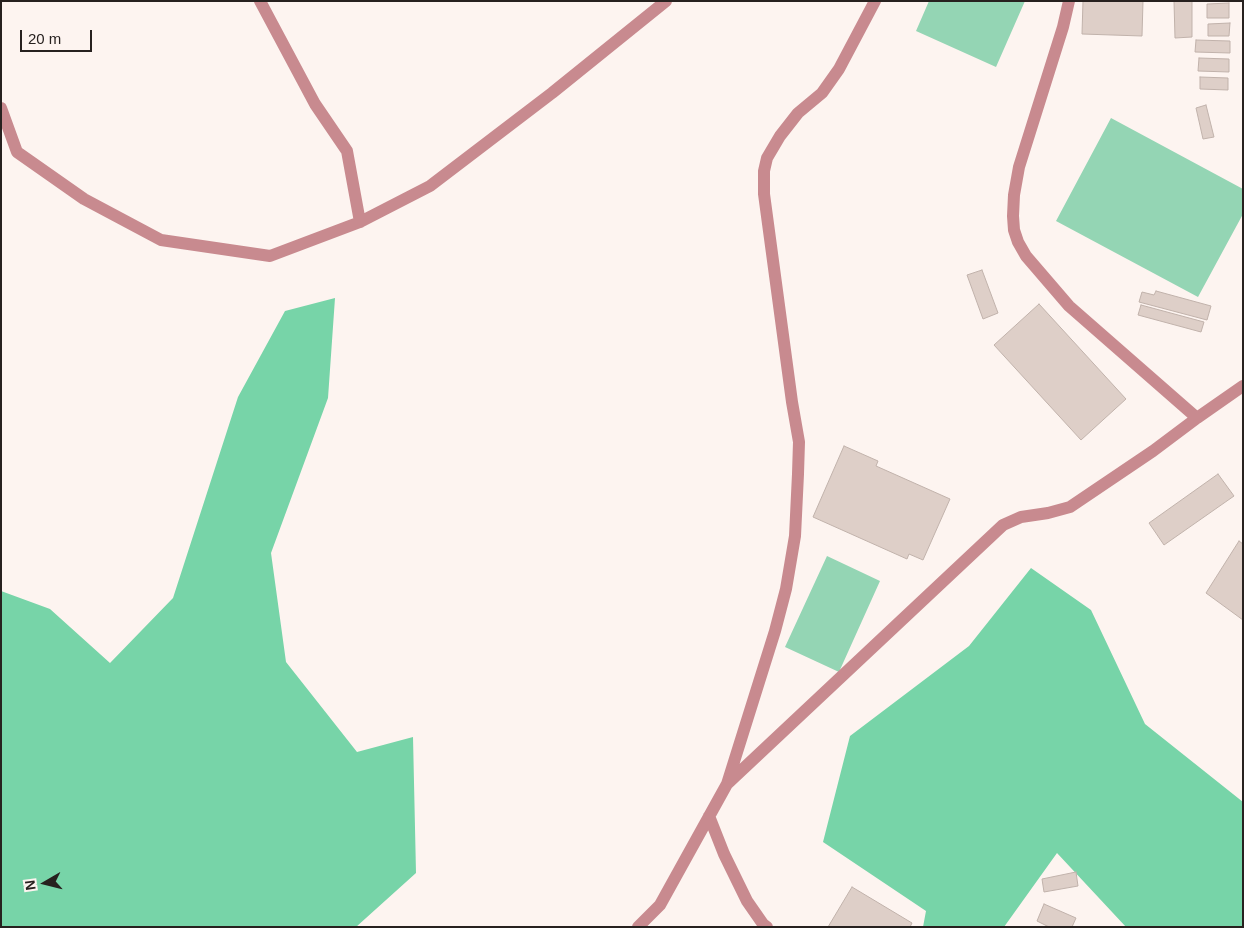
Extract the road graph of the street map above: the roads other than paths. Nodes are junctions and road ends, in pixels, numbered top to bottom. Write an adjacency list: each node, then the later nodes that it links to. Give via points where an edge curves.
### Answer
1 (260, 1): 6 (street, via 315,104 348,151)
2 (666, 1): 6 (street, via 552,94 430,186)
3 (875, 1): 9 (street, via 822,93 798,113 767,158 764,194 799,442 798,474 794,536 786,588)
4 (1069, 1): 8 (street, via 1019,167 1014,195 1014,230 1026,256 1069,306)
5 (1, 108): 6 (street, via 17,152 84,199 161,240 270,256)
6 (360, 222)
7 (1243, 386): 8 (street)
8 (1197, 418): 9 (street, via 1070,506 1021,517 1003,525)
9 (727, 784): 10 (street)
10 (709, 816): 11 (street, via 660,905); 12 (street, via 747,901)
11 (638, 927)
12 (767, 927)

